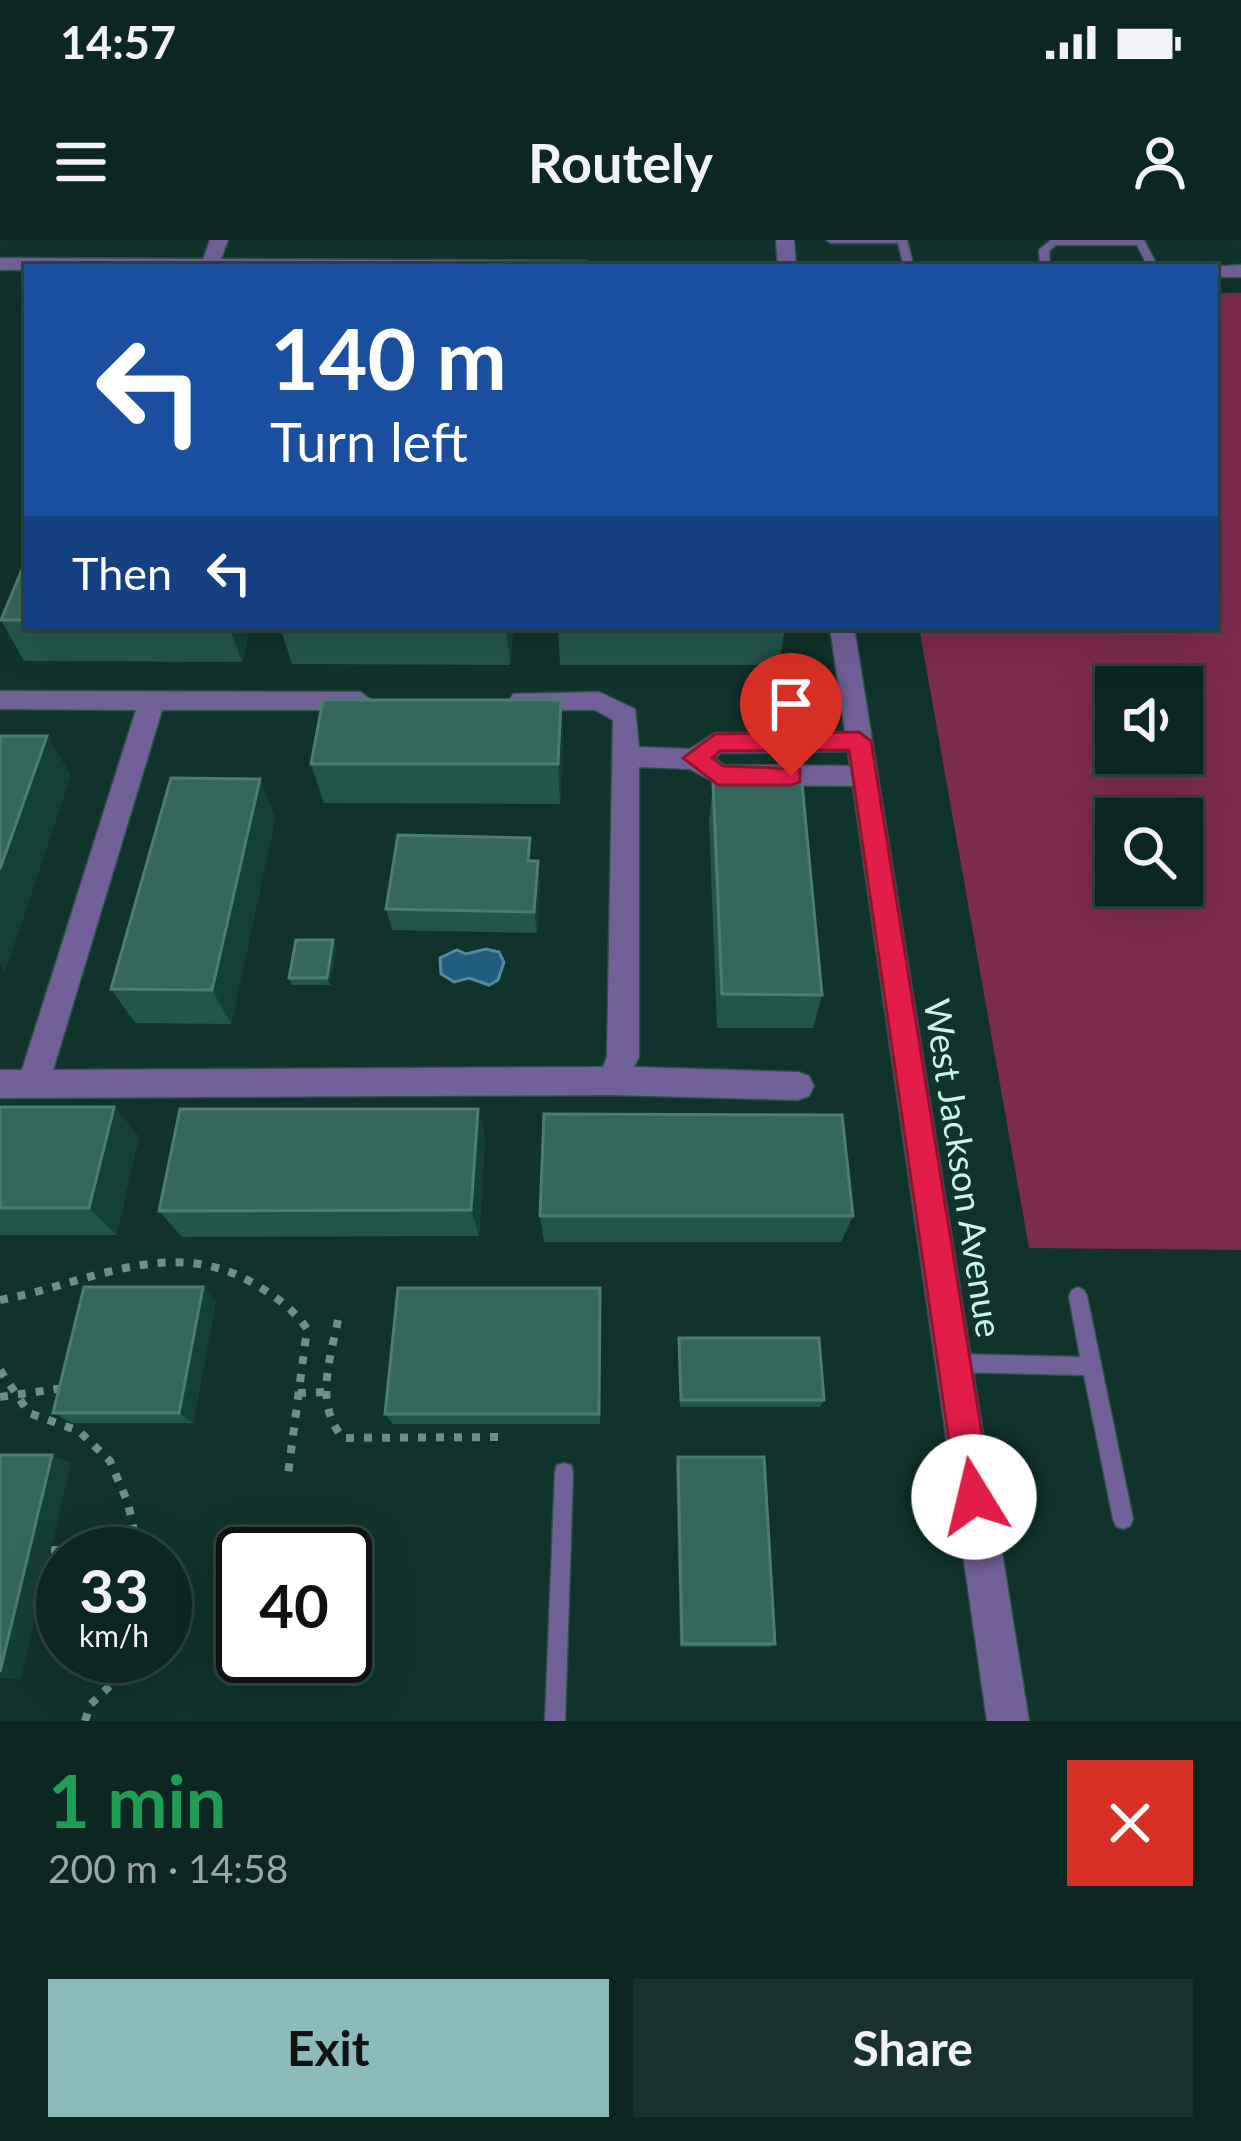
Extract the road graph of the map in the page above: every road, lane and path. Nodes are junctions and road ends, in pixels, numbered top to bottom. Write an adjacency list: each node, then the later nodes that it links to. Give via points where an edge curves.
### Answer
1 (831, 240): 3 (lane, via 902,240)
2 (1140, 241): 4 (lane, via 1054,242 1044,250)
3 (908, 264)
4 (1045, 264)
5 (842, 630): 10 (street, West Jackson Avenue)
6 (0, 700): 7 (street)
7 (152, 700): 8 (street); 16 (street)
8 (387, 700)
9 (505, 701): 11 (street, via 599,701 626,716)
10 (859, 741): 12 (street, via 715,742); 13 (street, West Jackson Avenue)
11 (626, 757): 12 (street); 14 (street, via 623,1058)
12 (695, 758): 13 (street, via 718,776)
13 (864, 776): 21 (street, West Jackson Avenue)
14 (612, 1081): 16 (street); 17 (street)
15 (0, 1084): 16 (street)
16 (33, 1084)
17 (798, 1086)
18 (1078, 1296): 22 (lane)
19 (0, 1300): 27 (path, via 86,1282 140,1260 194,1259 248,1277 299,1316 307,1329)
20 (338, 1319): 26 (path)
21 (954, 1363): 22 (lane); 37 (street, West Jackson Avenue)
22 (1091, 1366): 32 (lane)
23 (0, 1370): 25 (path)
24 (80, 1388): 25 (path)
25 (16, 1392): 28 (path); 33 (path, via 29,1413 58,1418 96,1443 131,1500)
26 (327, 1392): 27 (path); 29 (path, via 330,1428 344,1438)
27 (298, 1394): 31 (path)
28 (0, 1397)
29 (503, 1437)
30 (564, 1472): 36 (lane)
31 (288, 1474)
32 (1123, 1520)
33 (135, 1527)
34 (113, 1683): 35 (path)
35 (85, 1721)
36 (555, 1721)
37 (1008, 1721)

